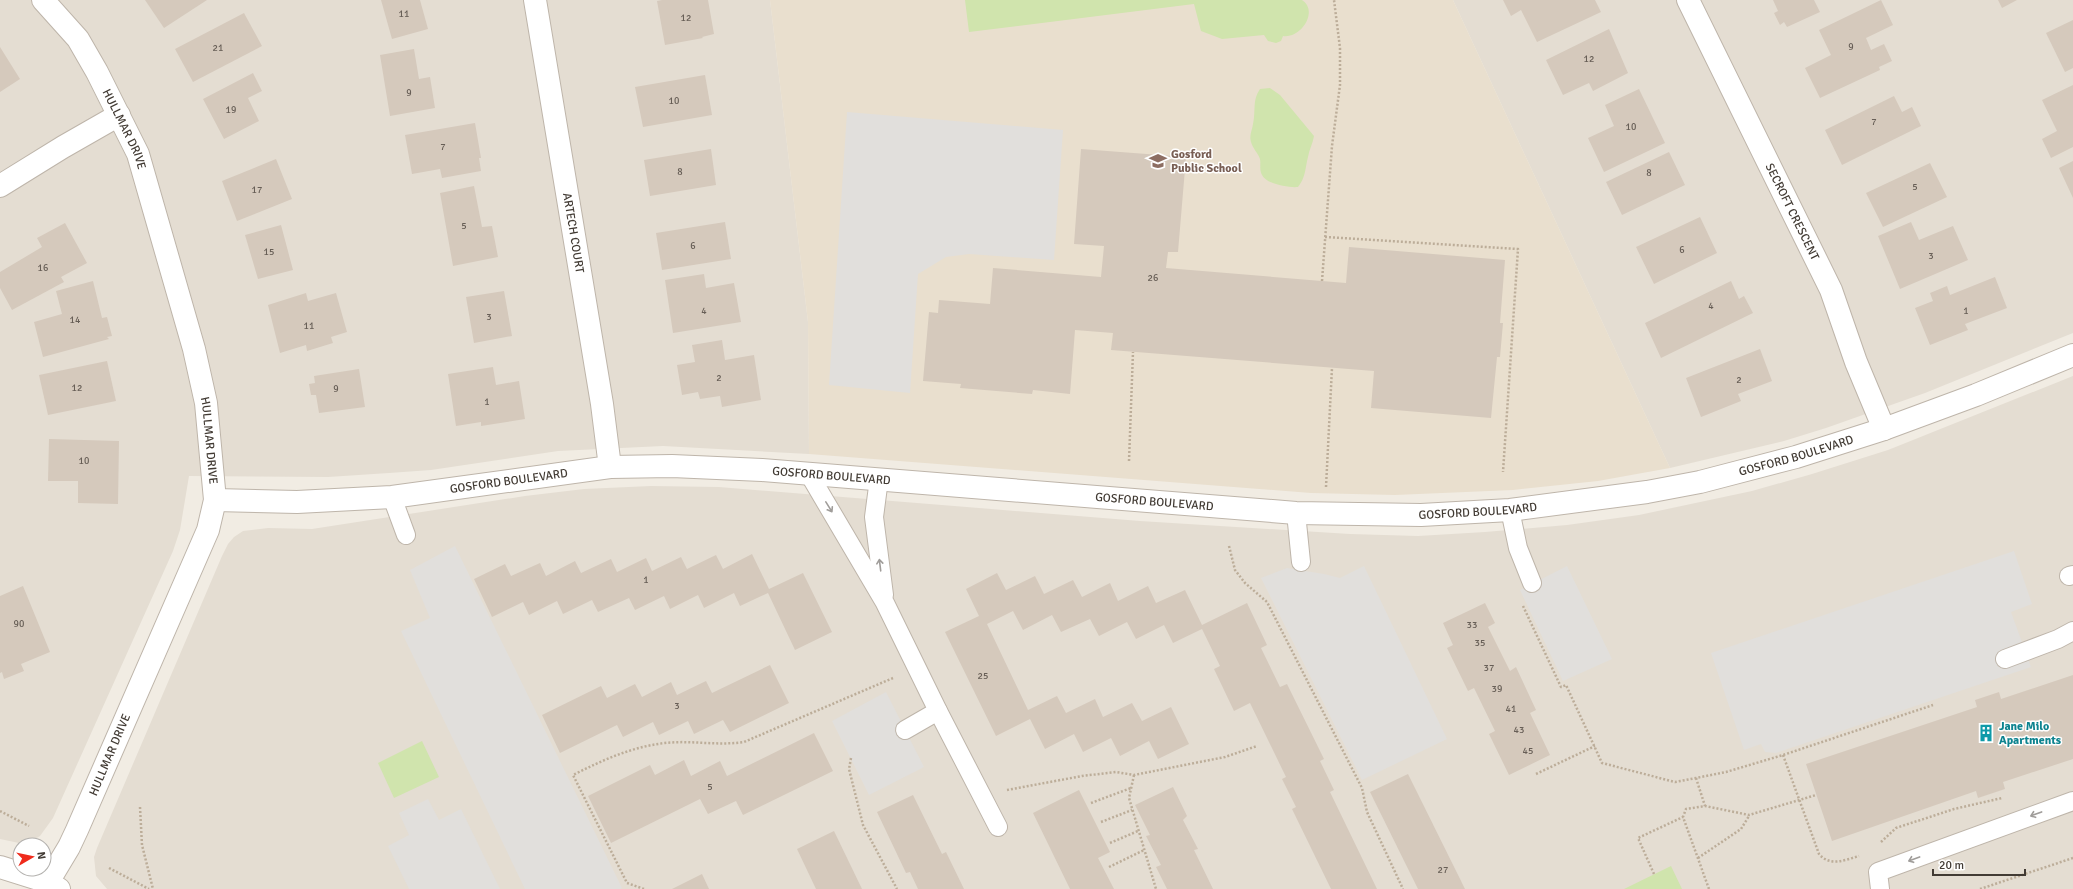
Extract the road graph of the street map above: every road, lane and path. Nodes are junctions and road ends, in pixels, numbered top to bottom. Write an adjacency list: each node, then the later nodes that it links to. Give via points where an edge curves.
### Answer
1 (43, 0): 5 (street, HULLMAR DRIVE, via 78,39)
2 (535, 0): 14 (street, ARTECH COURT)
3 (1334, 0): 7 (path, via 1340,48 1340,85)
4 (1688, 0): 12 (street, SECROFT CRESCENT, via 1832,290 1856,362)
5 (119, 116): 6 (street); 19 (street, HULLMAR DRIVE, via 138,154 194,349 206,404)
6 (0, 186)
7 (1325, 237): 8 (path); 15 (path, via 1518,249)
8 (1322, 281)
9 (1133, 352): 13 (path)
10 (2073, 355): 12 (street, GOSFORD BOULEVARD)
11 (1332, 368): 22 (path)
12 (1884, 429): 20 (street, GOSFORD BOULEVARD, via 1796,457 1700,482 1633,494)
13 (1129, 461)
14 (610, 467): 16 (street, GOSFORD BOULEVARD, via 715,467); 18 (street, GOSFORD BOULEVARD)
15 (1504, 472)
16 (809, 474): 17 (street, GOSFORD BOULEVARD); 28 (lane, one-way to 28)
17 (879, 479): 21 (street, GOSFORD BOULEVARD); 28 (lane, one-way to 17, via 874,517)
18 (392, 497): 19 (street, GOSFORD BOULEVARD, via 297,502); 23 (lane)
19 (215, 500): 69 (street, HULLMAR DRIVE, via 208,530)
20 (1510, 510): 22 (street, GOSFORD BOULEVARD, via 1421,515); 26 (lane, via 1518,548)
21 (1296, 514): 22 (street, GOSFORD BOULEVARD); 25 (lane)
22 (1325, 514)
23 (406, 535)
24 (1229, 546): 75 (path, via 1235,570 1245,583 1267,602 1362,788 1367,812)
25 (1301, 562)
26 (1532, 583)
27 (1520, 600): 36 (path, via 1561,687 1566,685)
28 (885, 603): 33 (lane)
29 (2073, 631): 30 (lane)
30 (2005, 659)
31 (900, 676): 72 (path, via 744,742 725,745 704,742 665,743 639,747 616,754 573,775 627,883)
32 (1933, 704): 37 (path)
33 (938, 711): 34 (lane); 43 (lane)
34 (905, 730)
35 (1257, 746): 40 (path, via 1225,757)
36 (1595, 746): 39 (path); 41 (path, via 1602,762 1675,782)
37 (1783, 755): 41 (path); 46 (path)
38 (851, 758): 73 (path, via 849,769 863,825)
39 (1536, 774)
40 (1134, 775): 42 (path); 43 (path, via 1116,772 1082,776)
41 (1696, 778): 49 (path)
42 (1131, 788): 48 (path); 51 (path, via 1129,798)
43 (982, 794): 57 (lane)
44 (1816, 795): 46 (path)
45 (2008, 797): 60 (path, via 1954,808 1896,828)
46 (1799, 799): 53 (path); 62 (path, via 1816,850 1822,858 1834,862)
47 (2073, 801): 77 (lane, one-way to 77, via 1878,872)
48 (1091, 802)
49 (1705, 806): 53 (path); 54 (path, via 1686,809)
50 (140, 807): 71 (path, via 142,845)
51 (1132, 810): 55 (path); 58 (path)
52 (0, 811): 56 (path)
53 (1749, 816): 63 (path, via 1741,829)
54 (1683, 817): 63 (path); 68 (path, via 1638,838)
55 (1101, 822)
56 (29, 826)
57 (998, 828)
58 (1138, 831): 59 (path); 61 (path)
59 (1110, 843)
60 (1876, 847)
61 (1144, 850): 65 (path); 74 (path)
62 (1866, 853)
63 (1698, 858): 76 (path)
64 (2073, 858): 78 (path)
65 (1109, 867)
66 (0, 868): 69 (street)
67 (109, 868): 70 (path)
68 (1654, 874)
69 (53, 885)
70 (149, 889)
71 (153, 889)
72 (644, 889)
73 (897, 889)
74 (1155, 889)
75 (1403, 889)
76 (1709, 889)
77 (1880, 889)
78 (1980, 889)

